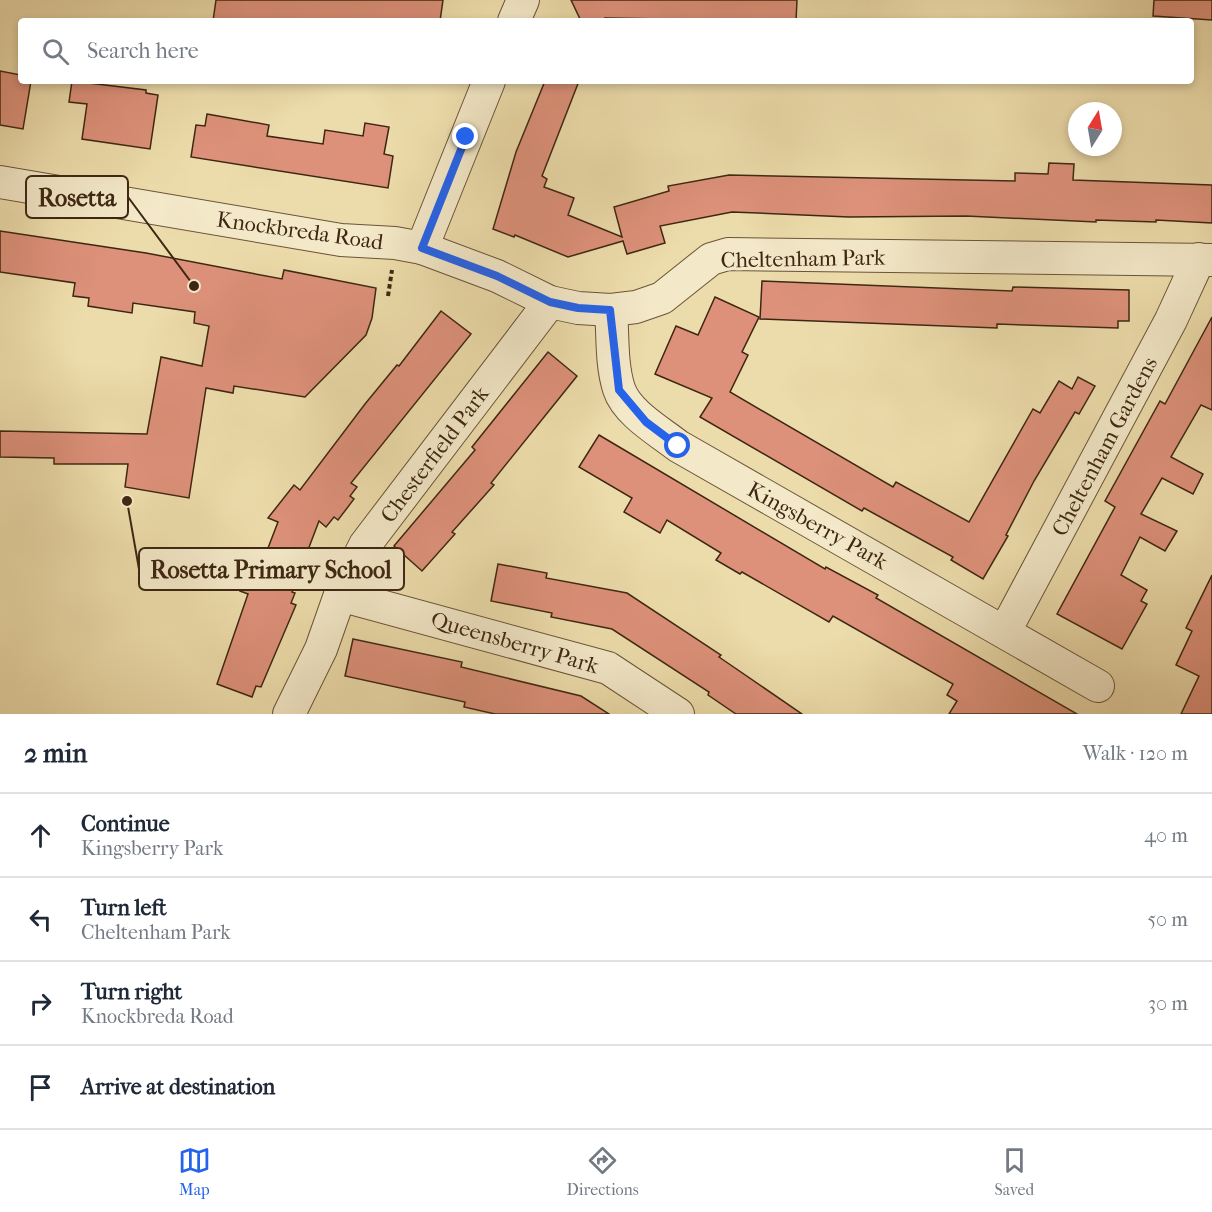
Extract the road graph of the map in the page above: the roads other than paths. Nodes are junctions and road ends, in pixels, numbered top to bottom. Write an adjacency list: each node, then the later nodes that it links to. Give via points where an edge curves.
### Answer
1 (523, 0): 2 (street)
2 (515, 18)
3 (488, 84): 5 (street)
4 (0, 182): 5 (street, Knockbreda Road, via 341,240)
5 (422, 248): 7 (street, Cheltenham Park, via 497,276)
6 (1206, 260): 8 (street, Cheltenham Park, via 728,254 711,259 662,298); 10 (street, Cheltenham Gardens)
7 (550, 302): 8 (street, Cheltenham Park); 9 (street, Chesterfield Park, via 365,545)
8 (610, 310): 10 (street, Kingsberry Park, via 619,390 646,422 678,446)
9 (340, 595): 12 (street, Chesterfield Park, via 321,649); 13 (street, Queensberry Park, via 608,668)
10 (1005, 631): 11 (street, Kingsberry Park)
11 (1098, 686)
12 (289, 714)
13 (678, 714)

